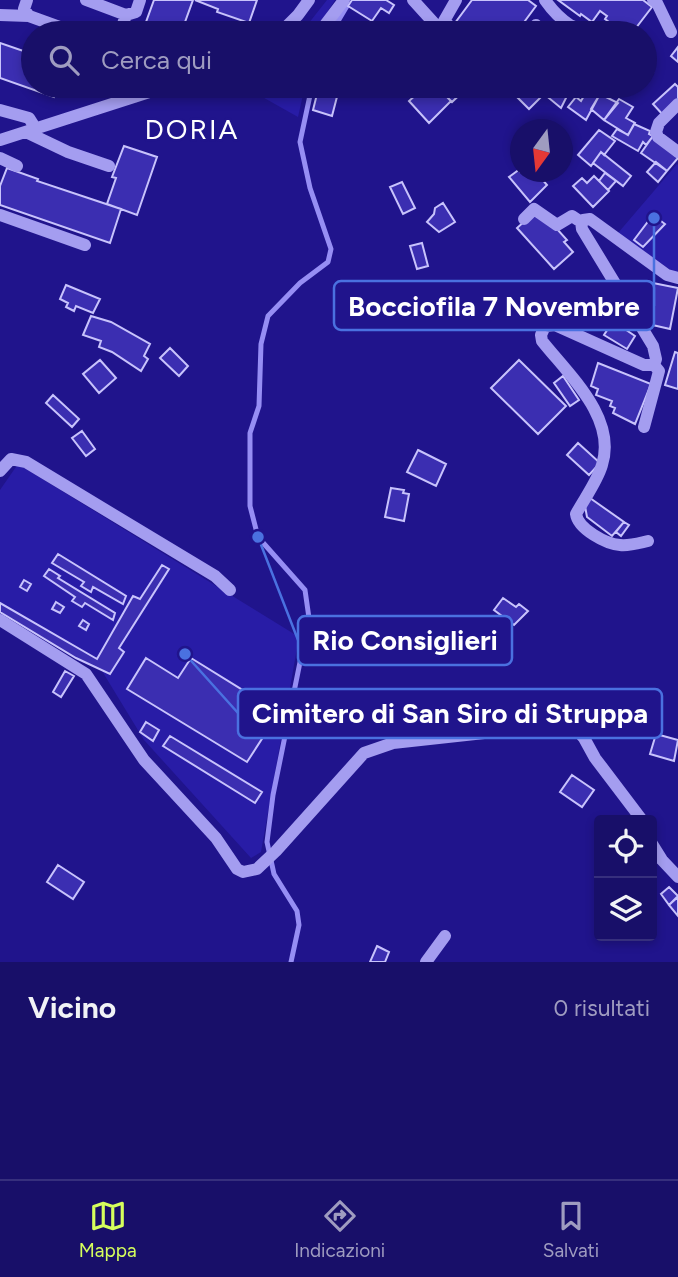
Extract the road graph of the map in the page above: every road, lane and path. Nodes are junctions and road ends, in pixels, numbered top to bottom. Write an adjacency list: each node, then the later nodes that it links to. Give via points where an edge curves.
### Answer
1 (27, 0): 12 (street, via 24,9)
2 (86, 0): 11 (street)
3 (140, 0): 11 (street, via 136,12)
4 (309, 0): 15 (street)
5 (413, 0): 17 (street)
6 (456, 0): 18 (street)
7 (545, 0): 19 (street)
8 (653, 0): 20 (street)
9 (344, 1): 16 (street)
10 (0, 15): 12 (street)
11 (126, 15): 14 (street)
12 (29, 16): 13 (street)
13 (43, 21)
14 (124, 21)
15 (292, 21)
16 (328, 21)
17 (432, 21)
18 (445, 21)
19 (565, 21)
20 (671, 32)
21 (131, 98): 24 (street)
22 (678, 104): 26 (street, via 656,129 658,137)
23 (0, 110): 24 (street, via 29,118)
24 (31, 130): 25 (street); 29 (street, via 68,152)
25 (0, 140)
26 (677, 150)
27 (0, 158): 28 (street)
28 (17, 166)
29 (109, 166)
30 (0, 215): 33 (street)
31 (524, 219): 32 (street, via 534,209 557,225 572,216)
32 (581, 222): 34 (street, via 590,219 667,275); 35 (street, via 653,346)
33 (85, 245)
34 (678, 278)
35 (654, 365): 36 (street, via 659,371); 38 (street, via 644,365 555,325 541,331 542,341 590,403 603,431 602,465 576,514 577,521 616,545)
36 (644, 427)
37 (2, 466): 39 (street, via 11,459 26,462 215,576)
38 (648, 541)
39 (230, 590)
40 (0, 620): 41 (street, via 86,674 145,760 216,838 237,869 250,873 276,851 364,753 393,743 569,721)
41 (638, 815)
42 (657, 850): 43 (street)
43 (678, 877)
44 (445, 936): 45 (street)
45 (426, 962)

